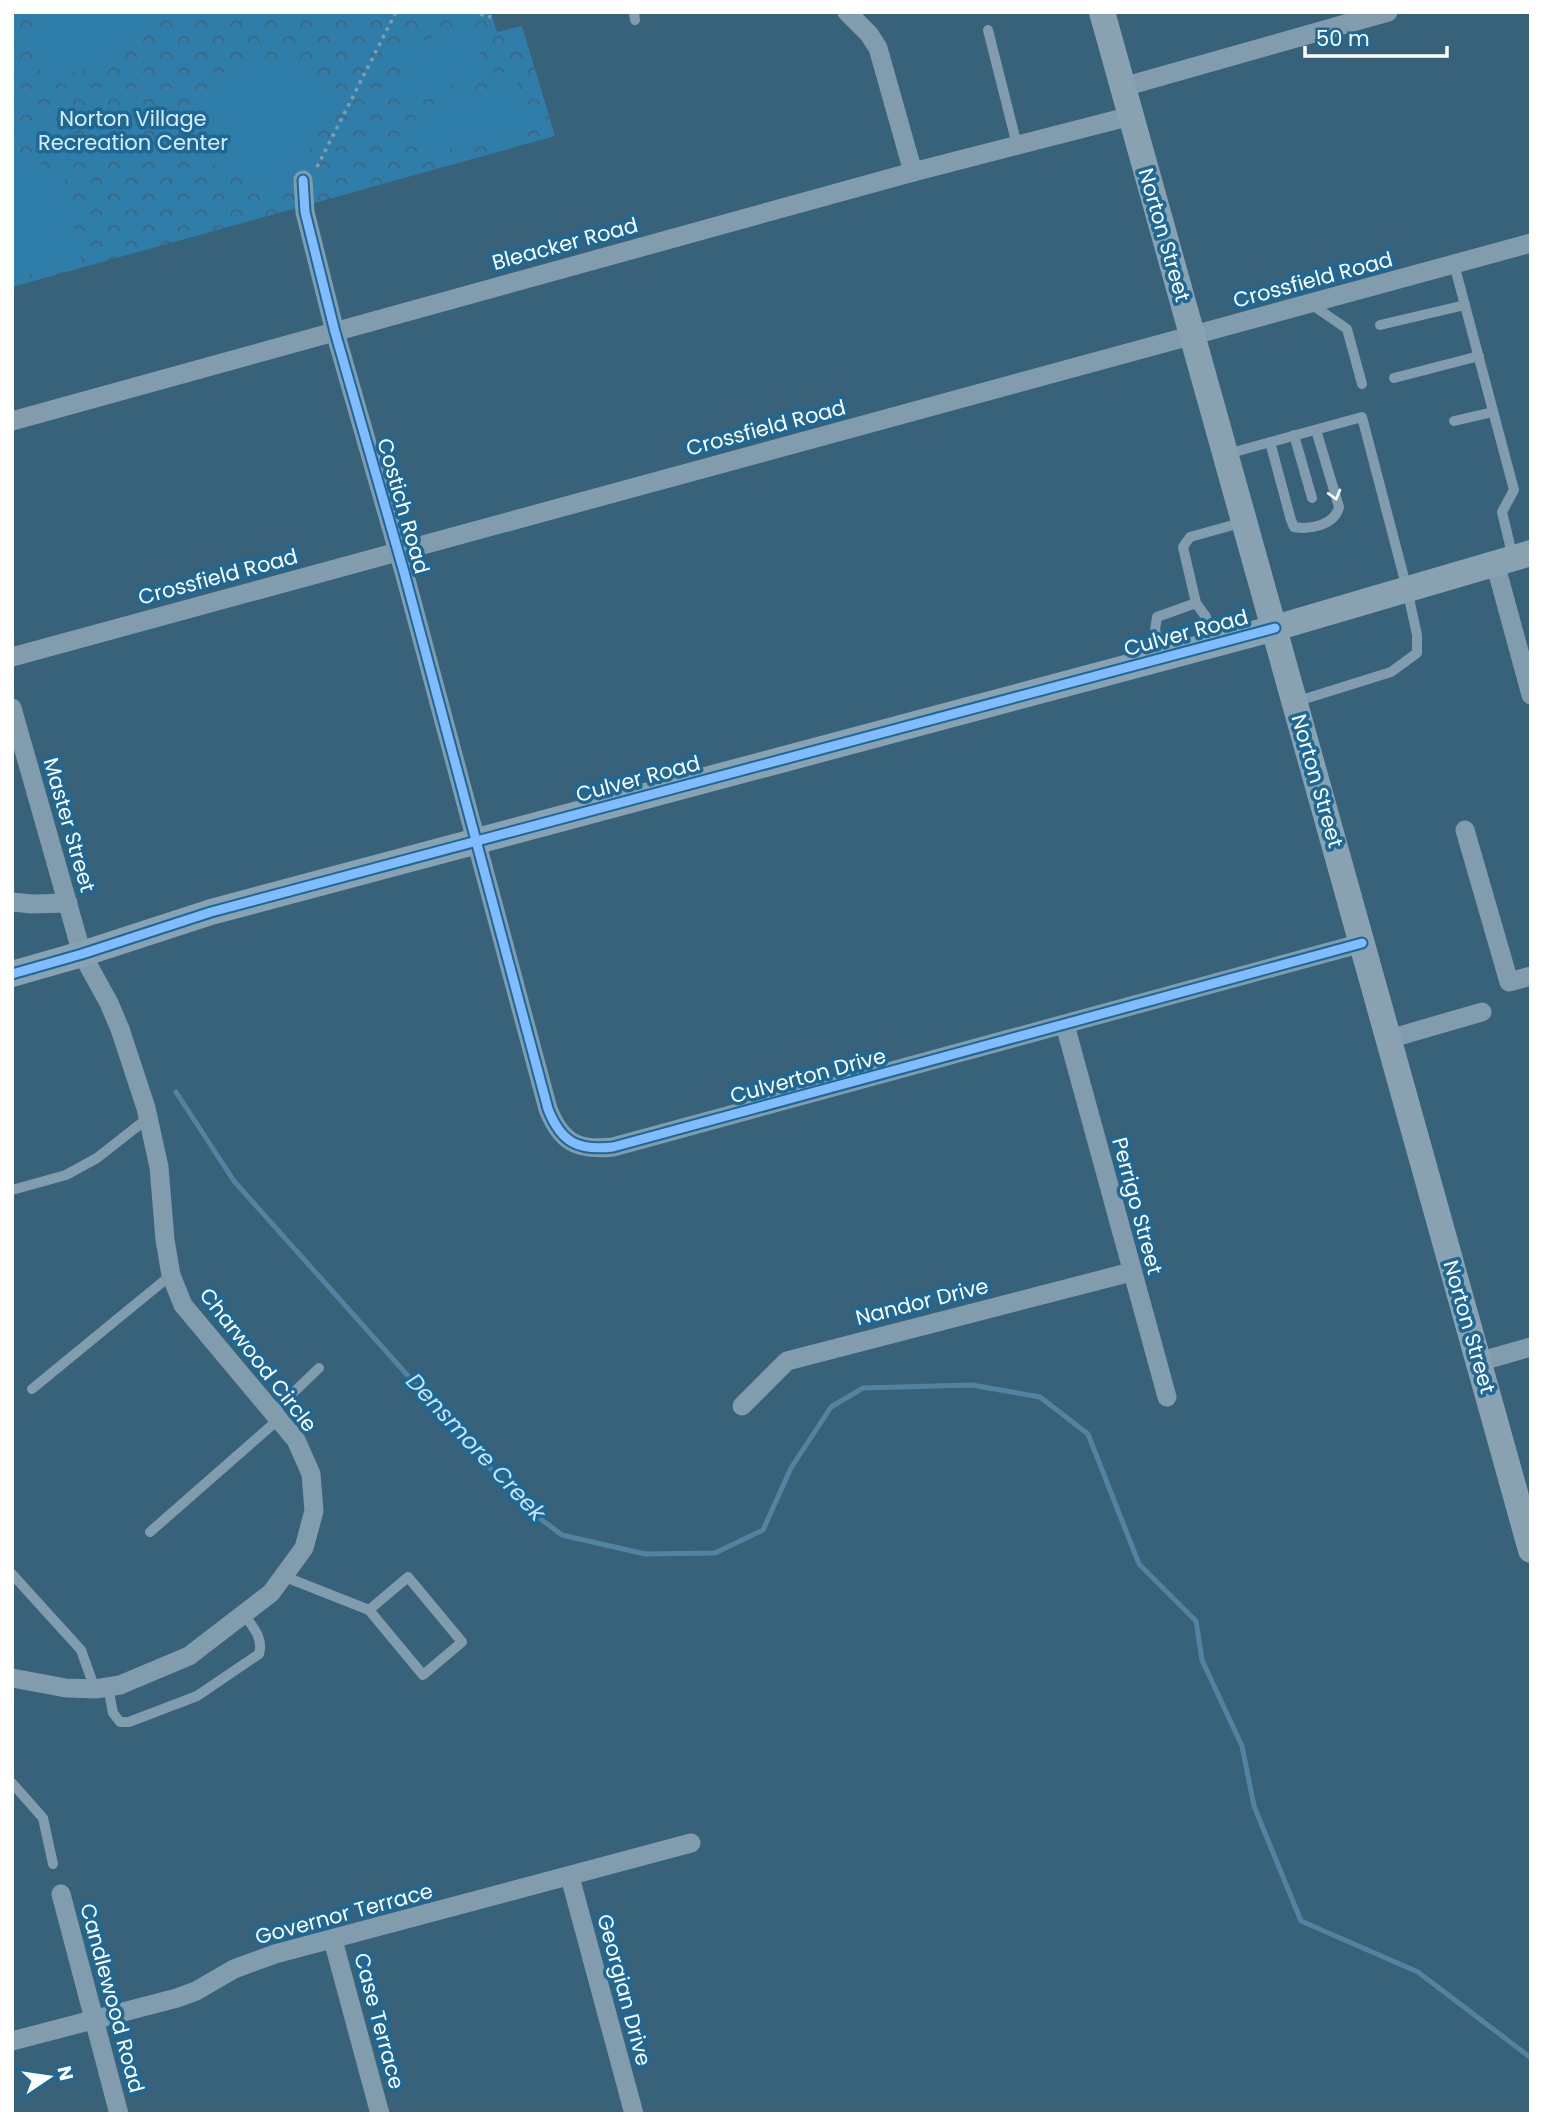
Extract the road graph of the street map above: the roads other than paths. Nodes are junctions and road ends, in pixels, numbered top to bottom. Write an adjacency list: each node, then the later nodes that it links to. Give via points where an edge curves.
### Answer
1 (847, 12): 8 (street, via 878,48)
2 (1102, 12): 5 (main road, Norton Street)
3 (1388, 12): 5 (street)
4 (988, 30): 7 (lane)
5 (1123, 87): 6 (main road, Norton Street)
6 (1131, 116): 7 (street, Bleacker Road); 16 (main road, Norton Street)
7 (1017, 145): 8 (street, Bleacker Road)
8 (913, 172): 15 (street, Bleacker Road)
9 (308, 177): 15 (street, Costich Road, via 306,212)
10 (1531, 243): 11 (street, Crossfield Road)
11 (1454, 264): 12 (street, Crossfield Road); 13 (lane)
12 (1311, 304): 16 (street, Crossfield Road); 19 (lane, via 1348,329)
13 (1465, 305): 14 (lane); 17 (lane)
14 (1380, 325)
15 (335, 332): 21 (street, Bleacker Road); 29 (street, Costich Road)
16 (1193, 337): 26 (main road, Norton Street); 29 (street, Crossfield Road)
17 (1479, 356): 18 (lane); 20 (lane)
18 (1394, 377)
19 (1362, 384)
20 (1493, 412): 22 (lane); 30 (lane, via 1514,490 1502,512)
21 (12, 421)
22 (1454, 421)
23 (1316, 430): 24 (lane); 25 (lane, one-way to 25, via 1339,508 1331,521 1303,529 1294,527 1291,520); 31 (lane, via 1362,417)
24 (1294, 435): 25 (lane); 27 (lane)
25 (1270, 442): 26 (lane)
26 (1226, 454): 28 (main road, Norton Street)
27 (1312, 498)
28 (1245, 522): 32 (lane, via 1185,540); 33 (main road, Norton Street)
29 (398, 551): 35 (street, Crossfield Road); 41 (street, Costich Road)
30 (1513, 558): 31 (main road, Culver Road); 37 (street)
31 (1408, 589): 33 (main road, Culver Road); 38 (lane, via 1417,653 1391,672)
32 (1196, 603): 34 (lane); 36 (lane, via 1157,617 1155,630)
33 (1275, 628): 34 (main road, Culver Road); 38 (main road, Norton Street)
34 (1214, 643): 36 (main road, Culver Road)
35 (12, 657)
36 (1162, 657): 41 (main road, Culver Road)
37 (1531, 695)
38 (1295, 702): 44 (main road, Norton Street)
39 (12, 708): 43 (street, Master Street)
40 (1465, 830): 47 (street, via 1509,982)
41 (476, 840): 45 (main road, Culver Road, via 211,912); 49 (street, Culverton Drive, via 548,1109 560,1132 587,1148 613,1147)
42 (12, 902): 43 (street)
43 (68, 903): 45 (street, Master Street)
44 (1362, 943): 49 (street, Culverton Drive); 50 (main road, Norton Street)
45 (82, 954): 46 (main road, Culver Road); 51 (street, Charwood Circle, via 120,1029)
46 (12, 974)
47 (1531, 976)
48 (1482, 1012): 50 (street)
49 (1065, 1025): 53 (street, Perrigo Street)
50 (1389, 1038): 56 (main road, Norton Street)
51 (148, 1118): 52 (lane, via 97,1158 66,1175); 54 (street, Charwood Circle, via 159,1167)
52 (12, 1190)
53 (1131, 1272): 59 (street, Perrigo Street); 60 (street, Nandor Drive, via 787,1361)
54 (171, 1275): 58 (lane); 61 (street, Charwood Circle, via 183,1305)
55 (1531, 1347): 56 (street)
56 (1478, 1362): 63 (main road, Norton Street)
57 (319, 1368): 61 (lane)
58 (32, 1390)
59 (1167, 1397)
60 (742, 1406)
61 (276, 1416): 62 (lane); 65 (street, Charwood Circle, via 296,1440 311,1474 314,1511 304,1548)
62 (150, 1532)
63 (1531, 1549)
64 (12, 1574): 69 (lane, via 81,1650)
65 (283, 1576): 66 (lane); 67 (street, Charwood Circle, via 271,1592)
66 (369, 1610): 66 (lane, via 423,1675 462,1642 408,1577)
67 (243, 1613): 69 (street, Charwood Circle, via 189,1656 145,1676); 69 (lane, via 260,1637 260,1654 197,1696 120,1722)
68 (12, 1678): 69 (street, Charwood Circle, via 66,1688)
69 (101, 1688)
70 (12, 1783): 72 (lane, via 43,1818)
71 (691, 1843): 73 (street, Governor Terrace)
72 (53, 1864)
73 (570, 1877): 75 (street, Governor Terrace); 80 (street, Georgian Drive)
74 (61, 1894): 76 (street, Candlewood Road)
75 (333, 1940): 76 (street, Governor Terrace, via 234,1969 177,1998); 79 (street, Case Terrace)
76 (93, 2019): 77 (street, Governor Terrace); 78 (street, Candlewood Road)
77 (12, 2041)
78 (119, 2114)
79 (380, 2114)
80 (635, 2114)

